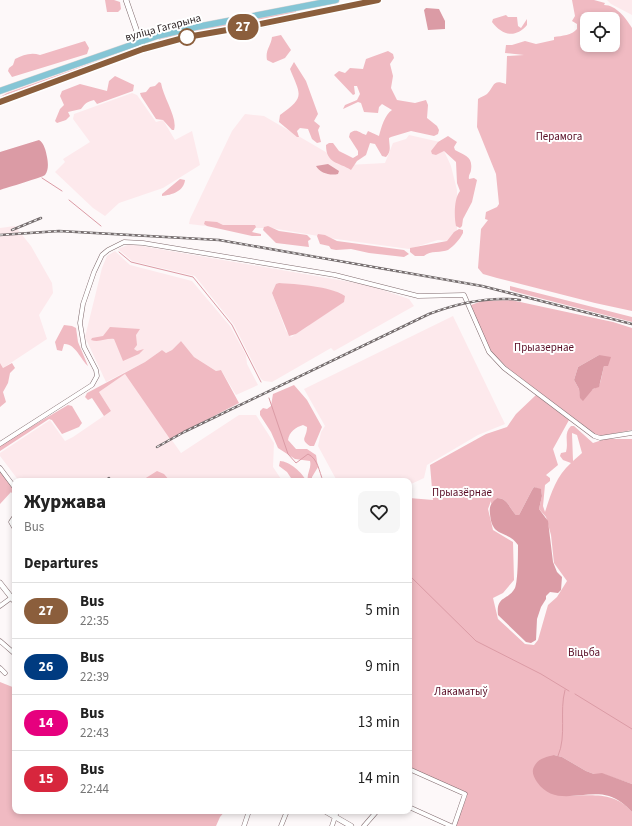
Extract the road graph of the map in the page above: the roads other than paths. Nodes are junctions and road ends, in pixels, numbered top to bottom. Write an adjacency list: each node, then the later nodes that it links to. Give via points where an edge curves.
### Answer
1 (126, 0): 8 (street)
2 (336, 0): 4 (main road, вуліца Гагарына)
3 (378, 0): 6 (main road, вуліца Гагарына)
4 (307, 6): 5 (main road, вуліца Гагарына); 6 (main road, via 304,12)
5 (295, 8): 7 (main road, via 299,12); 8 (main road, вуліца Гагарына, via 191,28)
6 (308, 14): 7 (main road, вуліца Гагарына)
7 (297, 17): 9 (main road, вуліца Гагарына, via 209,32)
8 (141, 42): 9 (street); 10 (main road, вуліца Гагарына)
9 (143, 49): 11 (main road, вуліца Гагарына)
10 (0, 91)
11 (0, 102)
12 (632, 433): 13 (street, via 600,438 504,368 489,352 464,295 418,296 335,275 143,242 124,242 108,250 98,262 81,313 81,338 97,376 92,385)
13 (0, 444)
14 (0, 468): 15 (street)
15 (12, 484)
16 (0, 583): 17 (street)
17 (12, 599)
18 (12, 600): 19 (street)
19 (0, 606)
20 (0, 641): 21 (street)
21 (12, 651)
22 (0, 668): 23 (street)
23 (5, 673)
24 (412, 770): 37 (street, via 465,794)
25 (412, 808): 37 (street)
26 (248, 814): 32 (street)
27 (286, 814): 33 (street)
28 (330, 814): 31 (street)
29 (336, 814): 31 (street)
30 (374, 814): 36 (street)
31 (335, 817): 34 (street); 35 (street)
32 (244, 826)
33 (281, 826)
34 (332, 826)
35 (351, 826)
36 (364, 826)
37 (452, 826)

